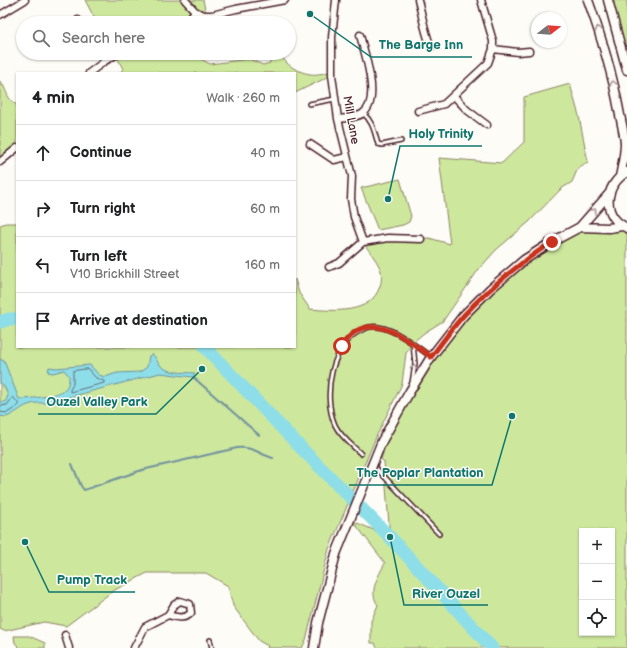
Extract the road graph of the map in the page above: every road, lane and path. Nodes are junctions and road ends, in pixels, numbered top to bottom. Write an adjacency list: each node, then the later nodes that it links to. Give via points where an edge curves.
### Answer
1 (25, 0): 10 (street)
2 (185, 0): 9 (street)
3 (285, 0): 9 (street, via 212,15)
4 (336, 0): 20 (street, Mill Lane, via 332,37)
5 (418, 0): 13 (street, via 426,37)
6 (481, 0): 14 (street, via 492,36)
7 (588, 0): 31 (street, one-way to 7, via 625,148 622,125 607,57)
8 (608, 0): 17 (street)
9 (195, 11): 11 (street)
10 (0, 15)
11 (191, 16)
12 (360, 35): 23 (street, via 371,79 371,98)
13 (431, 47)
14 (493, 49): 15 (street); 19 (street, via 488,63)
15 (529, 51)
16 (105, 61): 18 (street)
17 (627, 70)
18 (90, 72)
19 (454, 96): 22 (street, via 444,104); 25 (street)
20 (335, 99): 21 (lane); 24 (street, Mill Lane)
21 (309, 104)
22 (418, 111)
23 (364, 113): 24 (street); 26 (lane, via 370,119 378,144)
24 (338, 119): 29 (street, Mill Lane)
25 (487, 125)
26 (401, 141)
27 (310, 144): 29 (street, via 334,160)
28 (16, 149): 30 (street)
29 (347, 157): 36 (street, Mill Lane, via 352,176 351,198 354,217)
30 (0, 162)
31 (620, 177): 32 (street)
32 (609, 194): 33 (street, one-way to 32); 34 (street, via 611,212)
33 (580, 227): 34 (street); 39 (street, via 524,260 490,289 463,316)
34 (625, 227)
35 (421, 240): 36 (street, via 388,238)
36 (363, 242): 37 (street, via 339,263)
37 (329, 267)
38 (413, 344): 39 (lane); 40 (lane, one-way to 38, via 415,364); 41 (lane, via 386,329 378,326 368,327 346,340 338,356 330,381 332,416 341,434)
39 (431, 357): 40 (street)
40 (410, 391): 50 (street, bridge, via 382,441 336,554)
41 (362, 454)
42 (376, 468): 43 (lane)
43 (439, 534)
44 (168, 615): 48 (street, via 146,627)
45 (65, 635): 47 (street)
46 (210, 640): 49 (lane)
47 (69, 648)
48 (134, 648)
49 (212, 648)
50 (314, 648)

